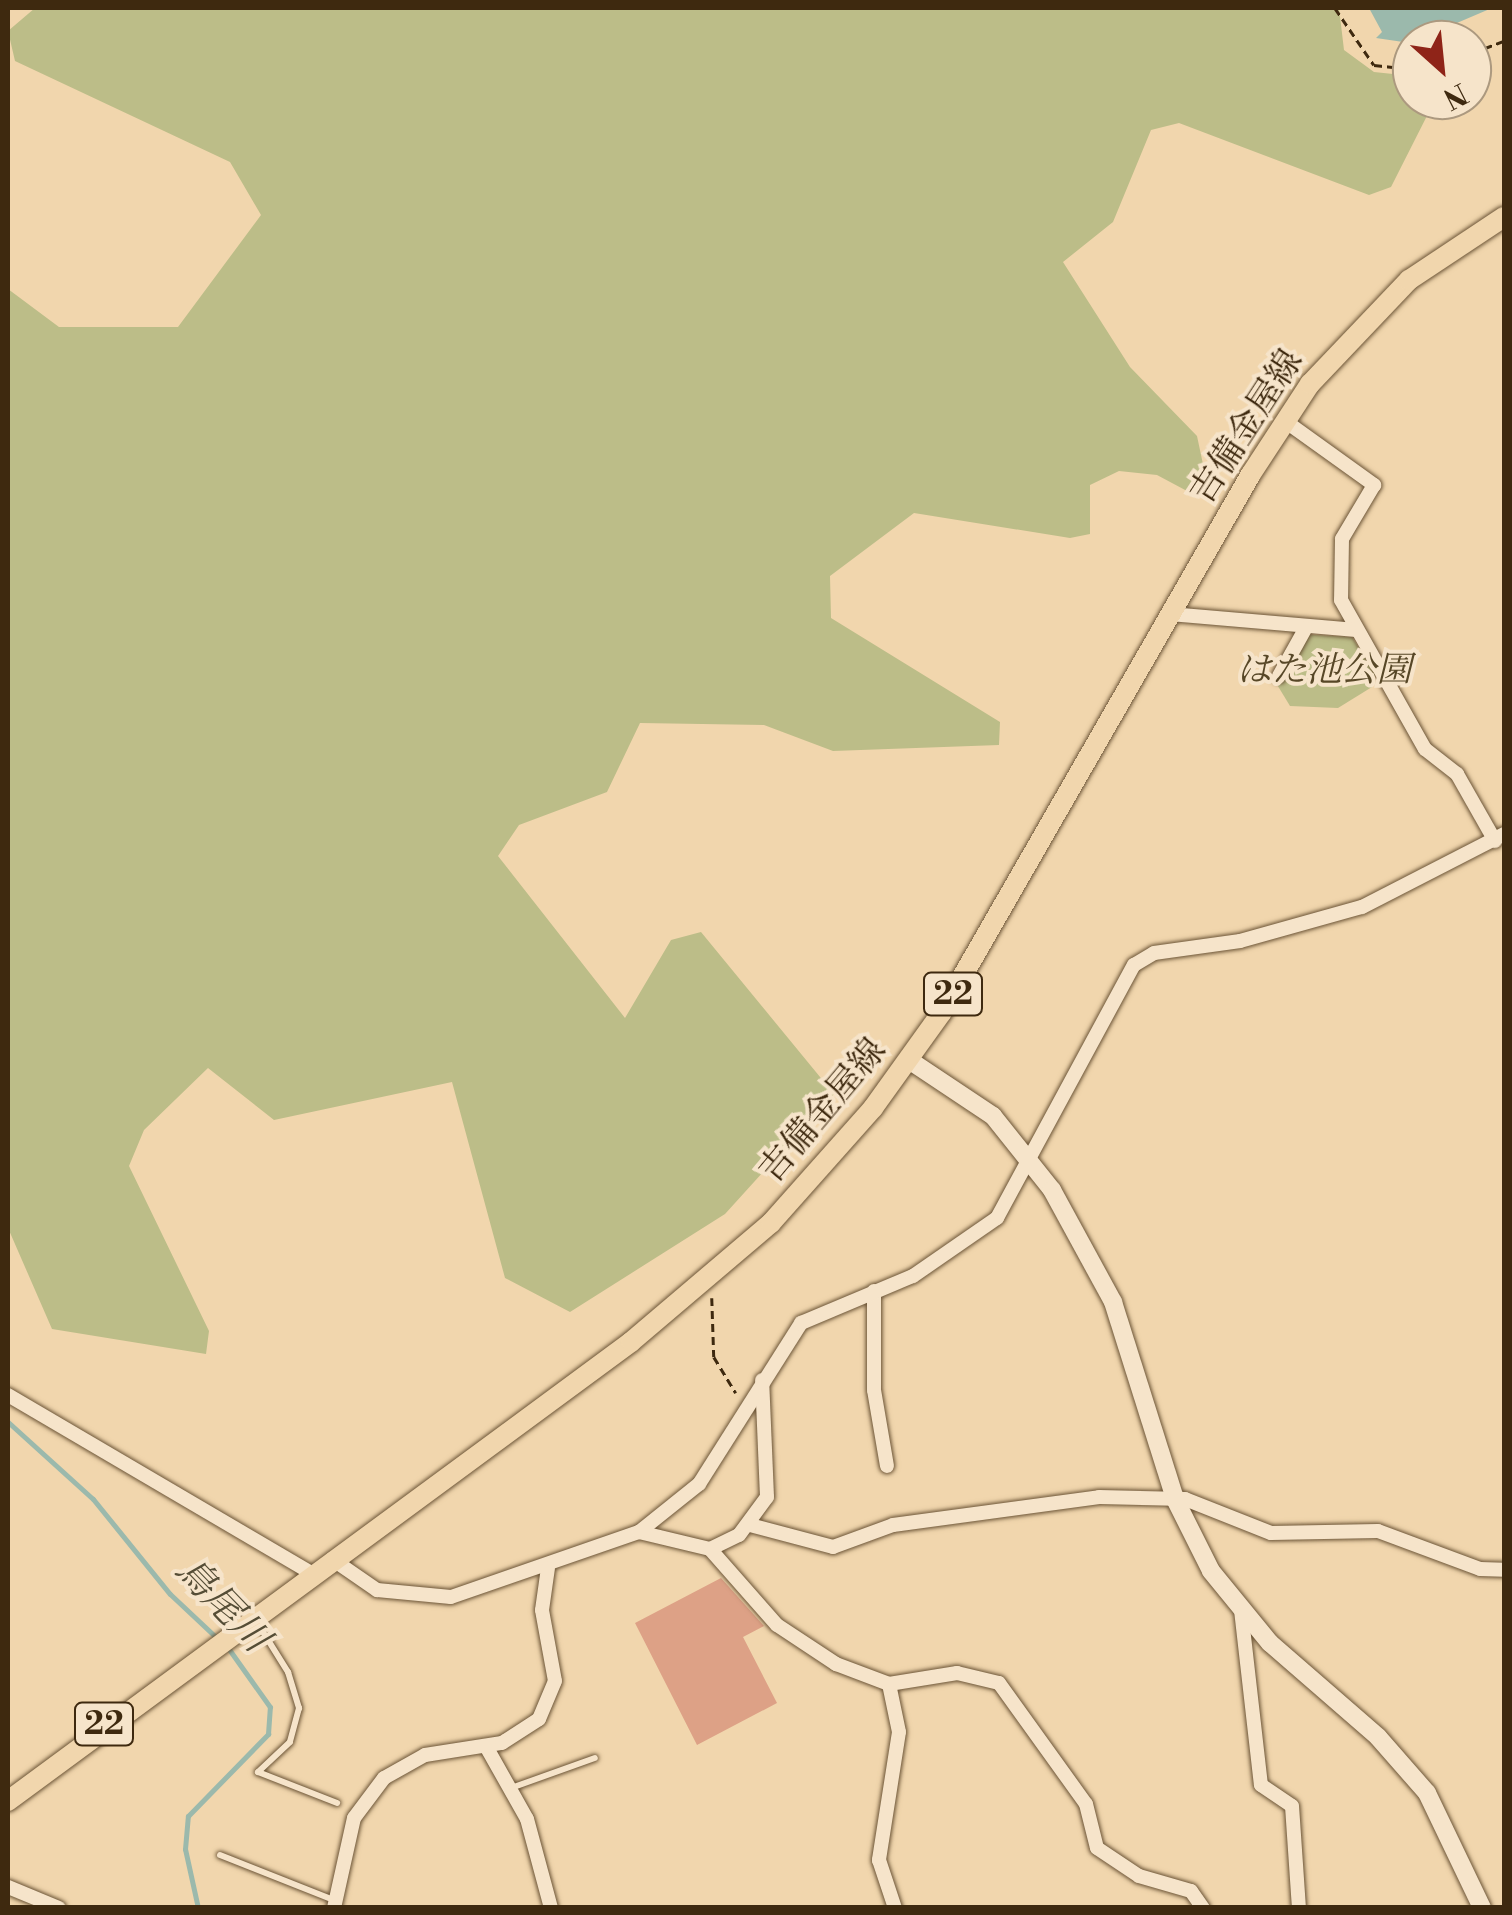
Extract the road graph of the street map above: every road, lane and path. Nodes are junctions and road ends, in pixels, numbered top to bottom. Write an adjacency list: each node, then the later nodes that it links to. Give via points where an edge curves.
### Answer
1 (1335, 8): 2 (path, via 1378,68)
2 (1392, 68)
3 (1504, 216): 4 (main road, 吉備金屋線 / 22, via 1388,299)
4 (1285, 421): 5 (main road, 吉備金屋線 / 22); 7 (street, via 1374,485 1342,539 1341,600)
5 (1170, 614): 6 (street); 10 (main road, 吉備金屋線 / 22)
6 (1306, 629): 7 (street); 8 (street)
7 (1356, 630): 9 (street, via 1425,749 1457,774)
8 (1279, 676)
9 (1500, 837): 11 (street, via 1362,907 1240,941 1154,954 1134,966)
10 (909, 1060): 11 (street, via 974,1099); 12 (main road, 吉備金屋線 / 22, via 806,1187)
11 (1032, 1161): 13 (street, via 997,1218 913,1276); 18 (street, via 1113,1302)
12 (713, 1276): 16 (path, via 711,1347); 22 (main road, 吉備金屋線 / 22)
13 (874, 1291): 14 (street, via 801,1323); 17 (street, via 874,1390)
14 (762, 1380): 16 (street); 19 (street, via 772,1472)
15 (8, 1396): 25 (street)
16 (746, 1407): 20 (street, via 699,1484)
17 (888, 1466)
18 (1174, 1498): 19 (street, via 1100,1497 894,1525 834,1548); 24 (street, via 1197,1500 1270,1533 1378,1532 1480,1569); 26 (street)
19 (750, 1526): 21 (street)
20 (639, 1532): 21 (street); 23 (street)
21 (710, 1549): 28 (street, via 793,1638)
22 (332, 1559): 23 (street, via 358,1581 415,1599 451,1597); 25 (main road, 吉備金屋線 / 22)
23 (548, 1568): 29 (street, via 542,1610 555,1666 552,1694 530,1729)
24 (1504, 1570)
25 (313, 1574): 27 (main road, 吉備金屋線 / 22)
26 (1241, 1610): 41 (street, via 1261,1784 1292,1806); 42 (street, via 1427,1793)
27 (245, 1624): 32 (main road, 吉備金屋線 / 22); 33 (lane, via 288,1672 298,1708 290,1742 258,1772)
28 (889, 1684): 39 (street, via 899,1732 879,1860); 40 (street, via 957,1673 999,1683 1086,1804 1097,1848 1140,1876 1190,1891)
29 (487, 1748): 31 (street); 36 (street, via 426,1755 370,1792 349,1834)
30 (595, 1758): 31 (lane)
31 (506, 1790): 38 (street, via 526,1819)
32 (8, 1801)
33 (337, 1803)
34 (220, 1855): 36 (lane)
35 (8, 1887): 37 (street)
36 (336, 1904)
37 (59, 1908)
38 (551, 1908)
39 (895, 1908)
40 (1204, 1908)
41 (1299, 1908)
42 (1482, 1908)

